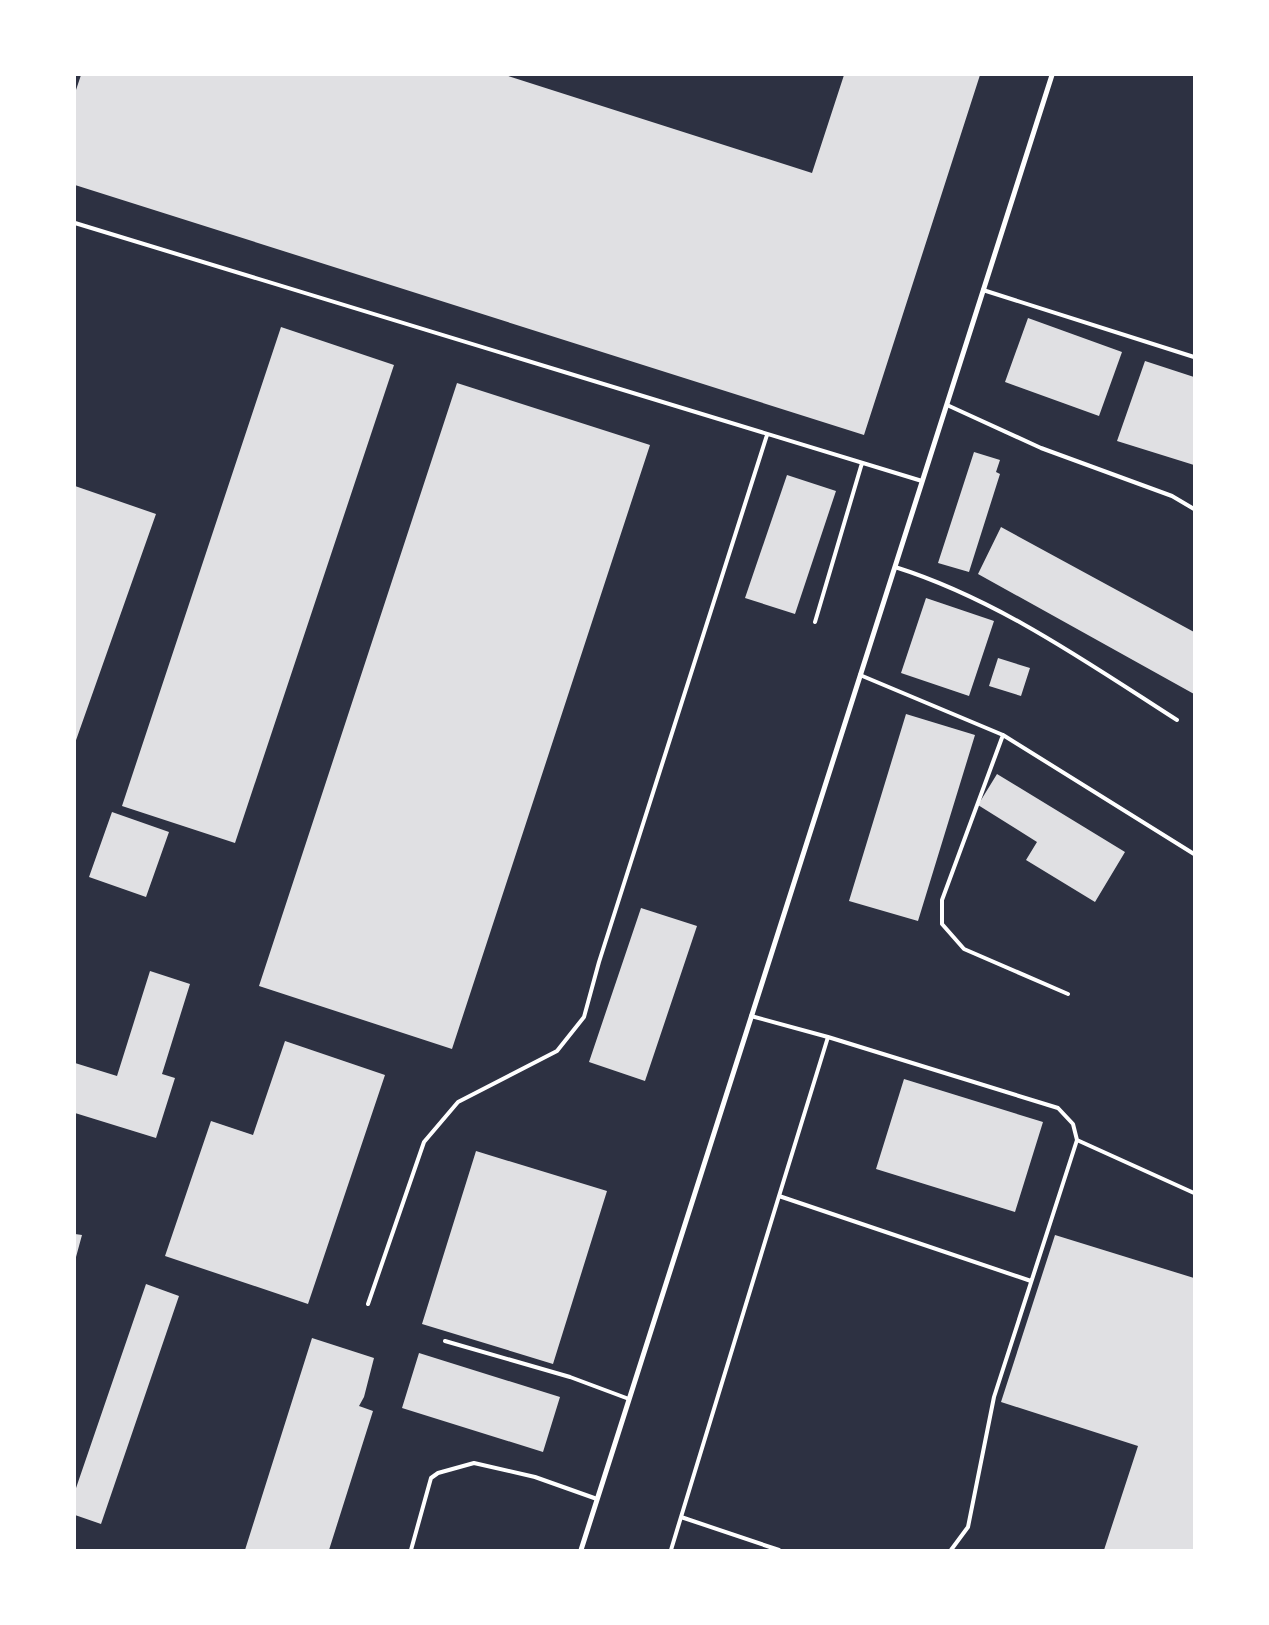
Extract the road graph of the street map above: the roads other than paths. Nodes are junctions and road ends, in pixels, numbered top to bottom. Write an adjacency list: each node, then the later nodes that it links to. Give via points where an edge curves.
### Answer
1 (1052, 75): 3 (street)
2 (75, 223): 6 (lane)
3 (983, 290): 4 (lane); 5 (street)
4 (1194, 358)
5 (947, 405): 8 (street); 9 (lane, via 1042,448 1172,496)
6 (767, 435): 7 (lane); 23 (lane, via 584,1017 557,1051 458,1102 424,1142)
7 (862, 463): 8 (lane); 11 (lane)
8 (922, 481): 10 (street)
9 (1194, 509)
10 (895, 567): 12 (street); 13 (lane, via 935,579 1066,648)
11 (815, 622)
12 (860, 675): 14 (lane); 17 (street)
13 (1178, 720)
14 (1003, 735): 15 (lane); 16 (lane, via 942,900 942,924 964,950)
15 (1194, 854)
16 (1068, 994)
17 (751, 1016): 18 (lane); 25 (street)
18 (828, 1037): 19 (lane, via 1058,1108 1073,1124); 21 (lane)
19 (1077, 1140): 20 (lane); 22 (lane)
20 (1194, 1193)
21 (779, 1196): 22 (lane); 27 (lane)
22 (1031, 1281): 32 (lane, via 994,1397 968,1527)
23 (368, 1304)
24 (445, 1341): 25 (lane, via 570,1377)
25 (629, 1399): 26 (street)
26 (597, 1500): 28 (lane, via 535,1478 474,1463 447,1470 431,1478); 29 (street)
27 (681, 1517): 30 (lane); 31 (lane)
28 (412, 1550)
29 (581, 1550)
30 (671, 1550)
31 (780, 1550)
32 (951, 1550)

